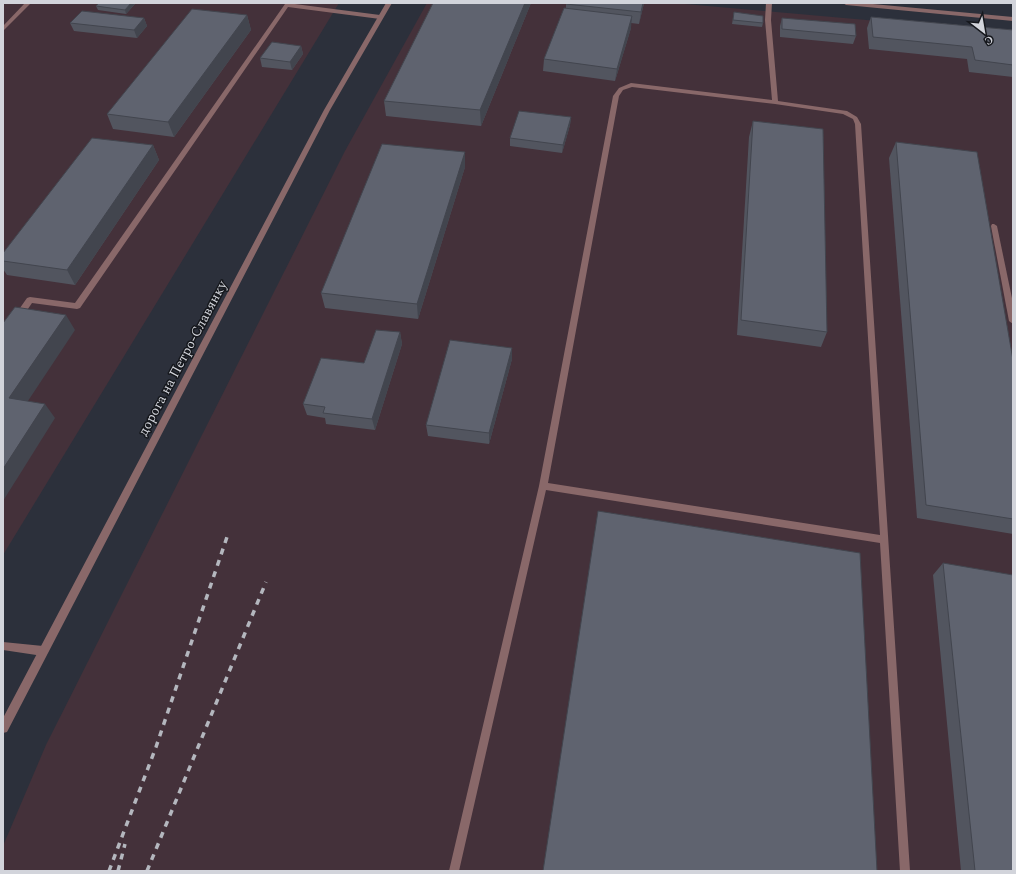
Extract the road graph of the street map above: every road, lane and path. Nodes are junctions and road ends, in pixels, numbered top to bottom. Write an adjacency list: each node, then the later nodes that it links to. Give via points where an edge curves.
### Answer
1 (28, 3): 7 (street)
2 (389, 3): 5 (street, дорога на Петро-Славянку)
3 (769, 3): 8 (street, via 768,20)
4 (846, 3): 6 (street)
5 (380, 17): 11 (street, via 287,5 77,306 30,300); 15 (street, дорога на Петро-Славянку, via 327,110)
6 (1013, 19)
7 (3, 29)
8 (775, 102): 12 (street, via 631,85 621,89 616,96); 13 (street, via 845,112 856,118 858,124)
9 (994, 226): 10 (street)
10 (1013, 321)
11 (12, 325)
12 (543, 486): 13 (street); 17 (street)
13 (884, 540): 18 (street)
14 (3, 646): 15 (street)
15 (43, 651): 16 (street, дорога на Петро-Славянку)
16 (3, 728)
17 (454, 871)
18 (905, 871)

